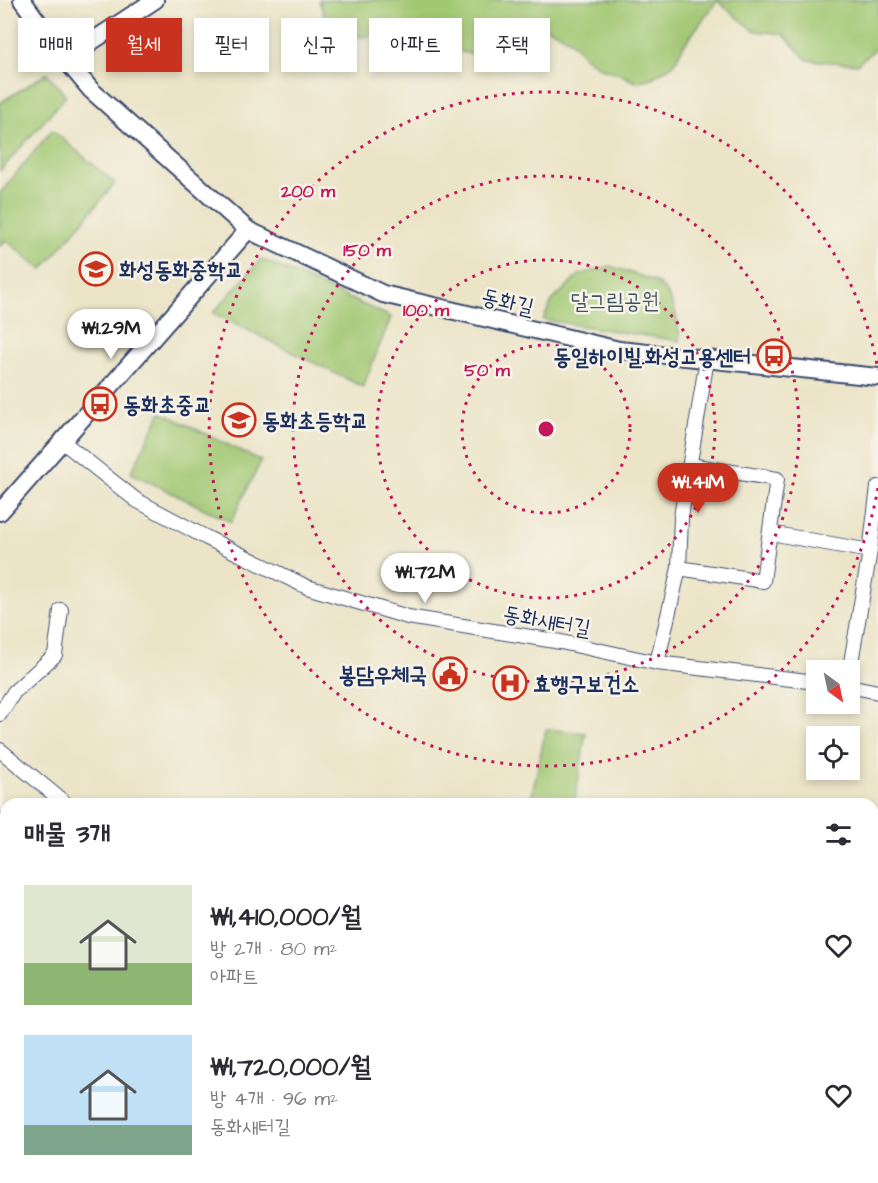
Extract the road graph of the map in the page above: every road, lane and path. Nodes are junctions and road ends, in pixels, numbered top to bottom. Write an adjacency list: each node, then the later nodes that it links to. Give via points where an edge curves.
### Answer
1 (22, 0): 3 (street, 동화길)
2 (155, 0): 4 (street)
3 (35, 18)
4 (94, 40)
5 (76, 72): 6 (street, 동화길, via 91,90)
6 (248, 230): 7 (street, 동화길, via 383,294 619,350); 9 (street)
7 (707, 359): 8 (street, 동화길); 10 (street)
8 (878, 377)
9 (63, 442): 12 (street); 18 (street, 동화새터길, via 136,500 307,587 408,618 561,642)
10 (690, 465): 13 (street, via 777,479); 15 (street, via 681,517)
11 (878, 487): 14 (street)
12 (0, 512)
13 (770, 533): 14 (street); 15 (street, via 763,581)
14 (870, 551): 17 (street)
15 (679, 568): 18 (street)
16 (61, 610): 22 (street, via 55,655 14,692)
17 (851, 660)
18 (657, 663): 19 (street, 동화새터길)
19 (806, 680)
20 (860, 688): 21 (street)
21 (878, 692)
22 (0, 714)
23 (0, 750): 24 (street)
24 (59, 798)

